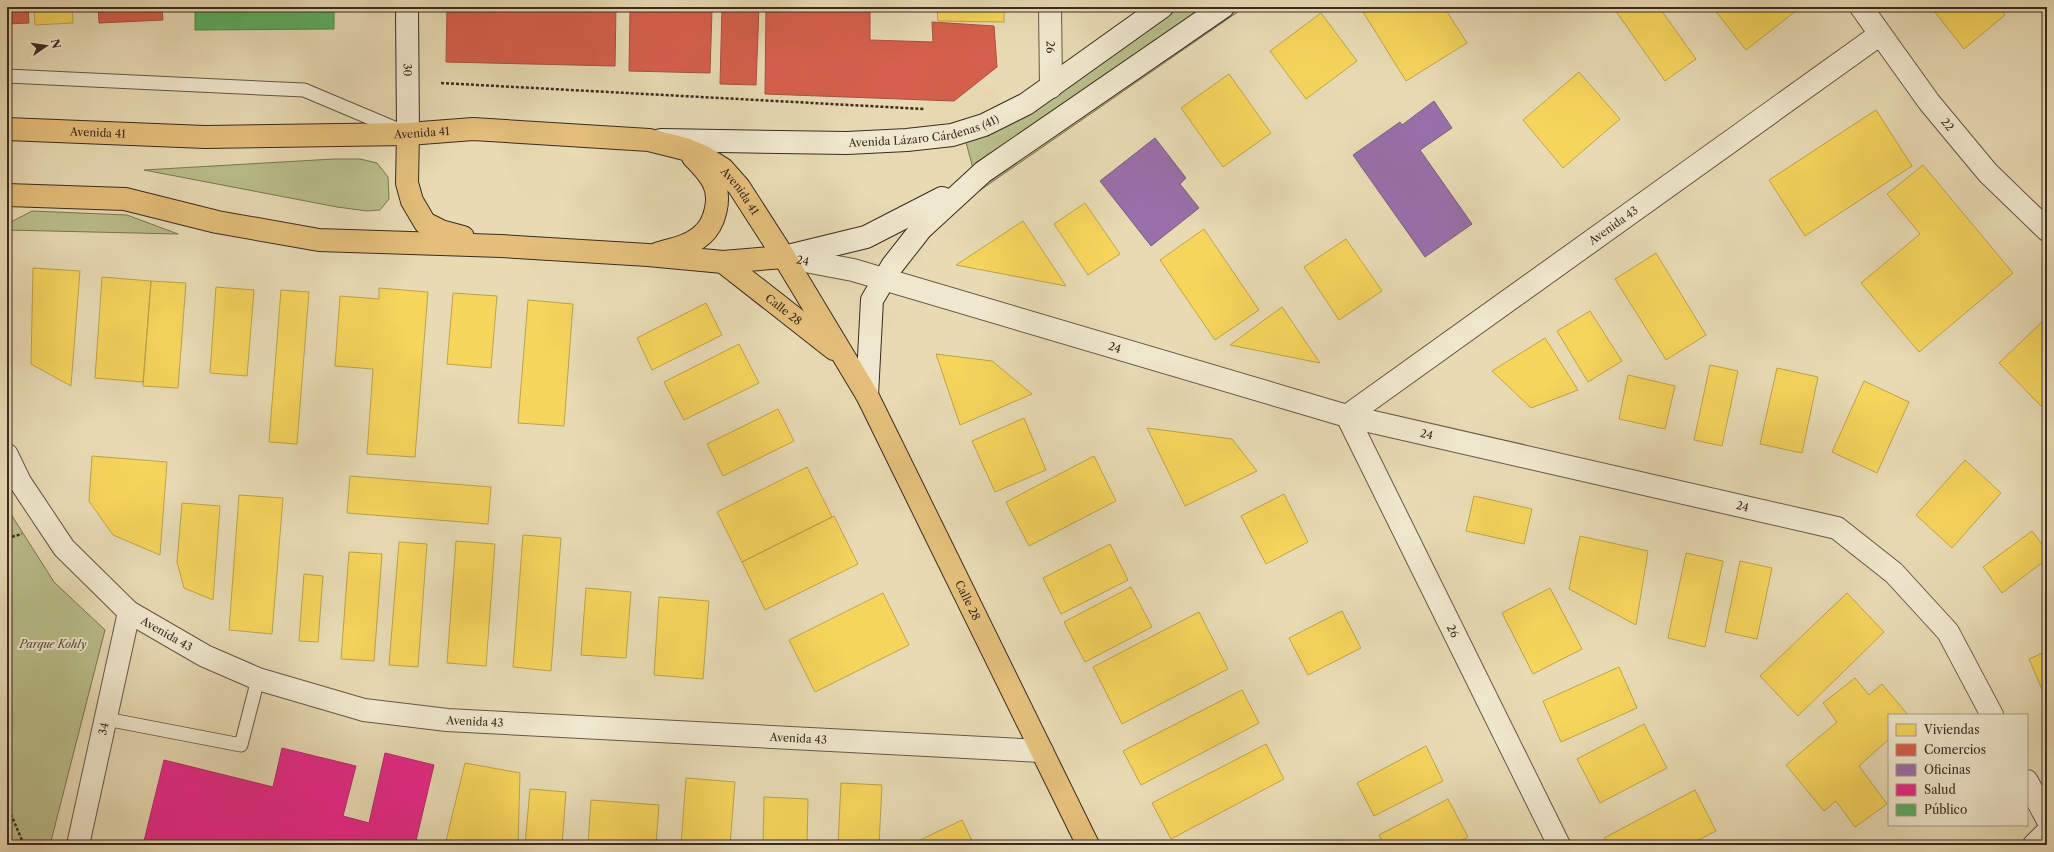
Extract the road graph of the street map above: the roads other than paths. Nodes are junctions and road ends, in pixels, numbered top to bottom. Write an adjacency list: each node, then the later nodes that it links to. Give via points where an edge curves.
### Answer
1 (408, 7): 10 (street, 30)
2 (1050, 7): 8 (street, 26)
3 (1162, 7): 8 (street, Avenida Lázaro Cárdenas (41))
4 (1223, 7): 13 (street)
5 (1861, 7): 6 (street, 22)
6 (1879, 34): 15 (street, 22, via 1929,102 1988,173); 23 (street, Avenida 43)
7 (7, 76): 10 (lane, via 304,90)
8 (1050, 87): 11 (street, Avenida Lázaro Cárdenas (41), via 1026,104 984,125 952,135 847,143)
9 (7, 129): 10 (main road, Avenida 41, via 205,137)
10 (408, 134): 11 (main road, Avenida 41, via 473,129); 16 (main road, via 407,183 412,201 425,223 441,231)
11 (649, 140): 12 (main road, Avenida 41)
12 (685, 149): 17 (main road, via 701,165 714,184 716,209 712,223 702,236 684,246); 18 (main road, Avenida 41, via 723,169 739,187)
13 (973, 181): 18 (street, via 866,237); 20 (street, via 921,229)
14 (11, 198): 16 (main road, via 125,199 217,222 320,240)
15 (2047, 230)
16 (501, 246): 17 (main road)
17 (648, 255): 19 (main road)
18 (784, 257): 19 (main road); 20 (street, 24, via 853,270); 21 (main road, Calle 28)
19 (723, 262): 21 (main road, Calle 28)
20 (883, 280): 22 (street, via 872,300); 23 (street, 24)
21 (844, 357): 22 (main road, Calle 28)
22 (867, 395): 29 (main road, Calle 28)
23 (1347, 416): 27 (street, 24, via 1837,528 1894,573 1948,632); 35 (street, 26)
24 (7, 455): 25 (street, Avenida 43, via 20,482 64,548)
25 (129, 612): 26 (street, Avenida 43, via 205,656); 28 (street, 34)
26 (258, 679): 28 (lane, via 241,745); 29 (street, Avenida 43, via 364,710 447,720)
27 (1991, 714)
28 (106, 719): 33 (street, 34)
29 (1042, 751): 34 (main road, Calle 28)
30 (2028, 783): 31 (street)
31 (2047, 819)
32 (2047, 832): 36 (street)
33 (78, 845)
34 (1088, 845)
35 (1559, 845)
36 (2034, 845)

